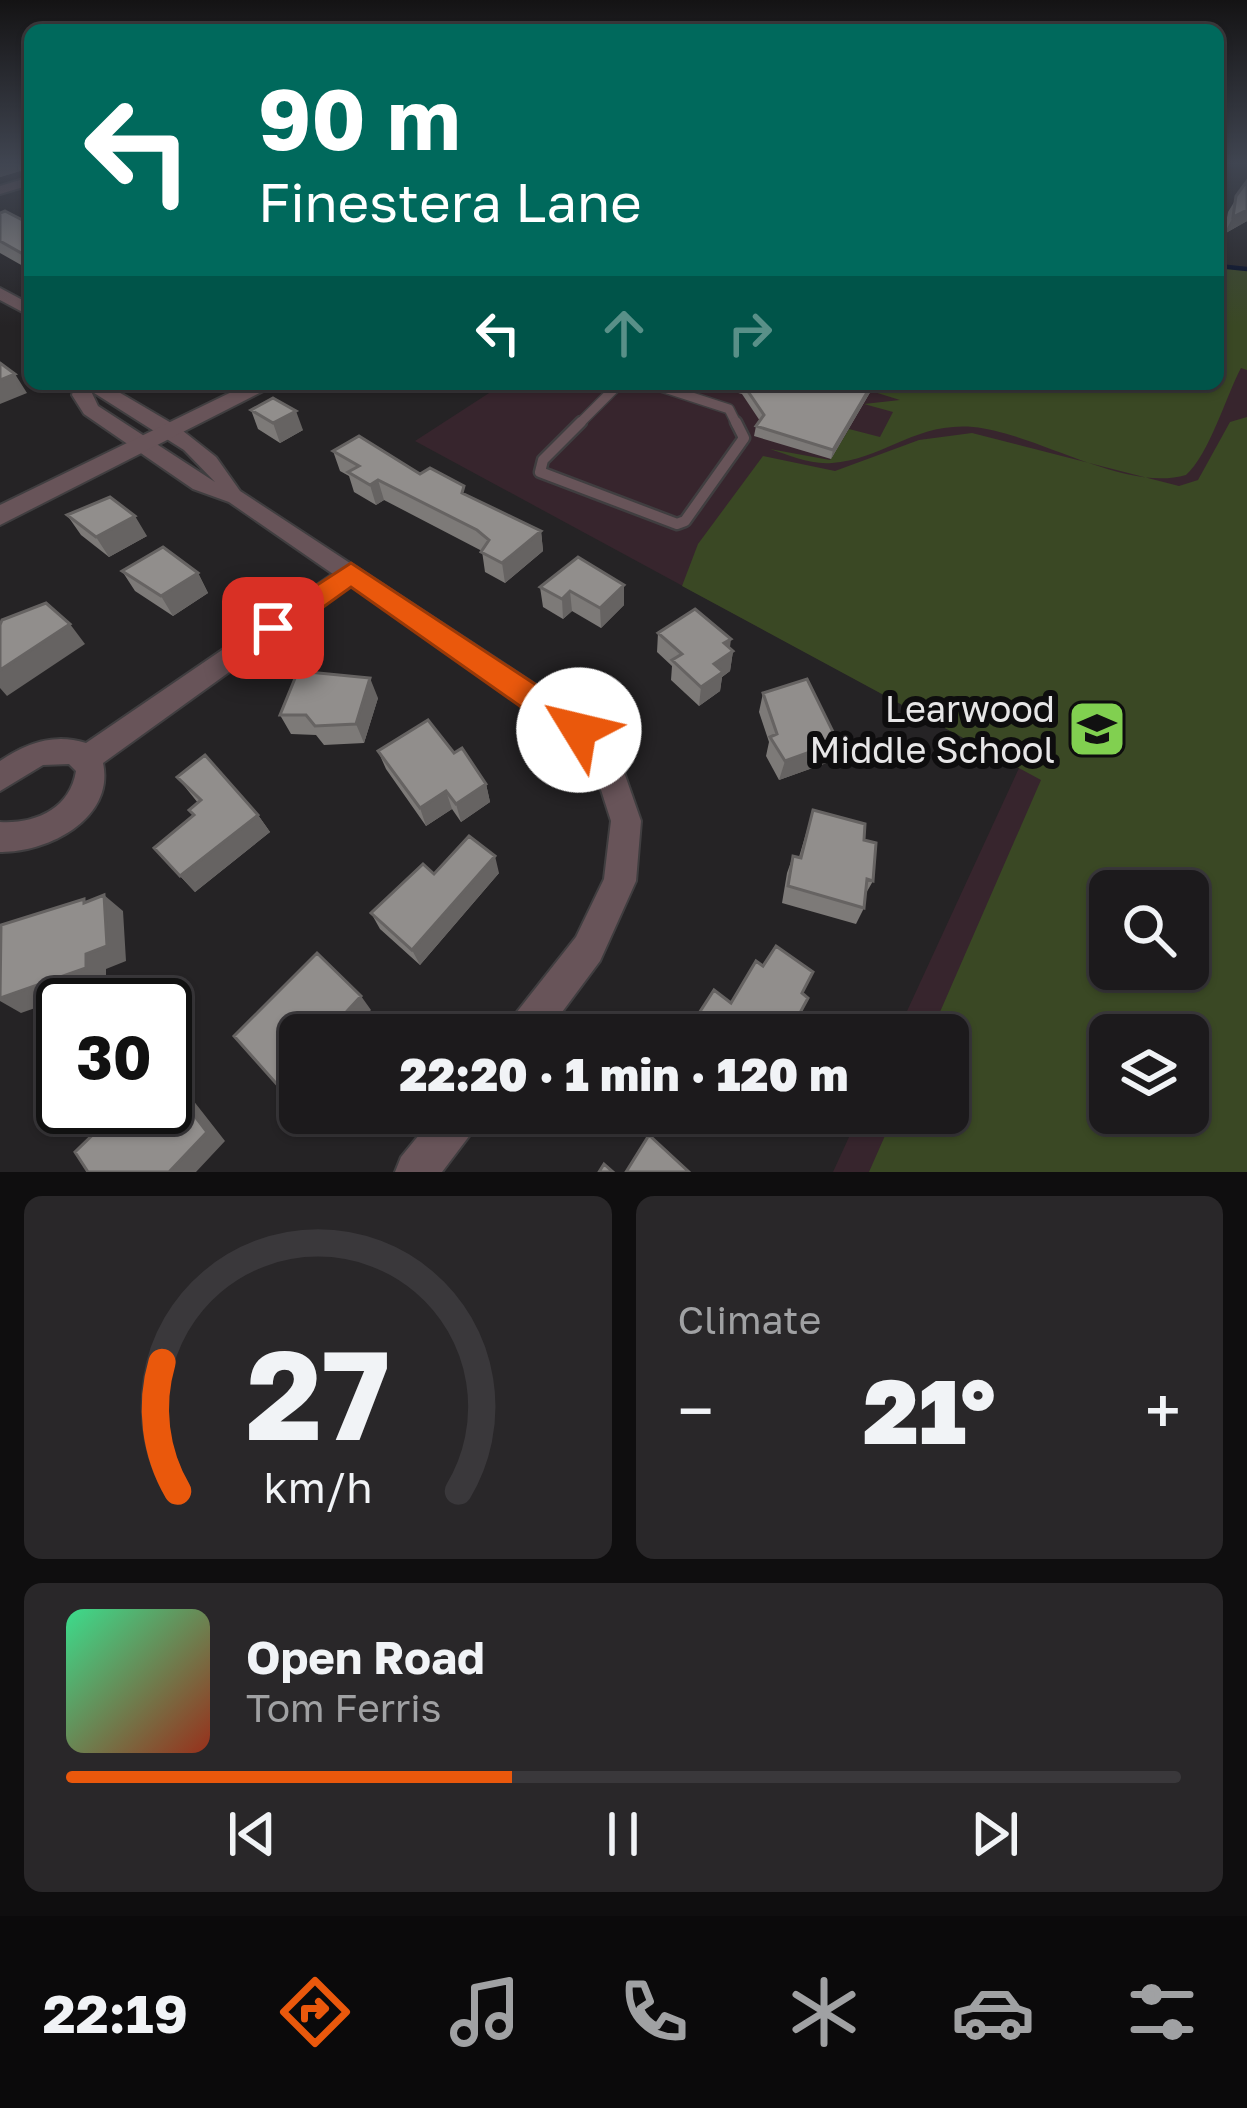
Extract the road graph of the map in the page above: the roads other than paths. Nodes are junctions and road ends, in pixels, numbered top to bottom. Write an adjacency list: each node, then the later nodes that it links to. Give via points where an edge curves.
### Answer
1 (84, 390): 7 (street, via 91,410)
2 (98, 390): 6 (street)
3 (254, 390): 6 (street)
4 (613, 390): 5 (lane, via 543,460 541,472 677,524 744,437 729,410)
5 (670, 390)
6 (168, 433): 7 (street); 8 (street, via 218,468)
7 (144, 445): 8 (street, via 200,484); 9 (street)
8 (230, 492): 10 (street)
9 (0, 516)
10 (351, 573): 11 (street); 14 (street, via 579,730 608,764 621,795 626,851 610,911)
11 (86, 759): 12 (street, via 49,752); 13 (street, via 90,784 74,809 40,832)
12 (0, 778)
13 (0, 837)
14 (538, 1014)
15 (446, 1134): 16 (street)
16 (416, 1172)

